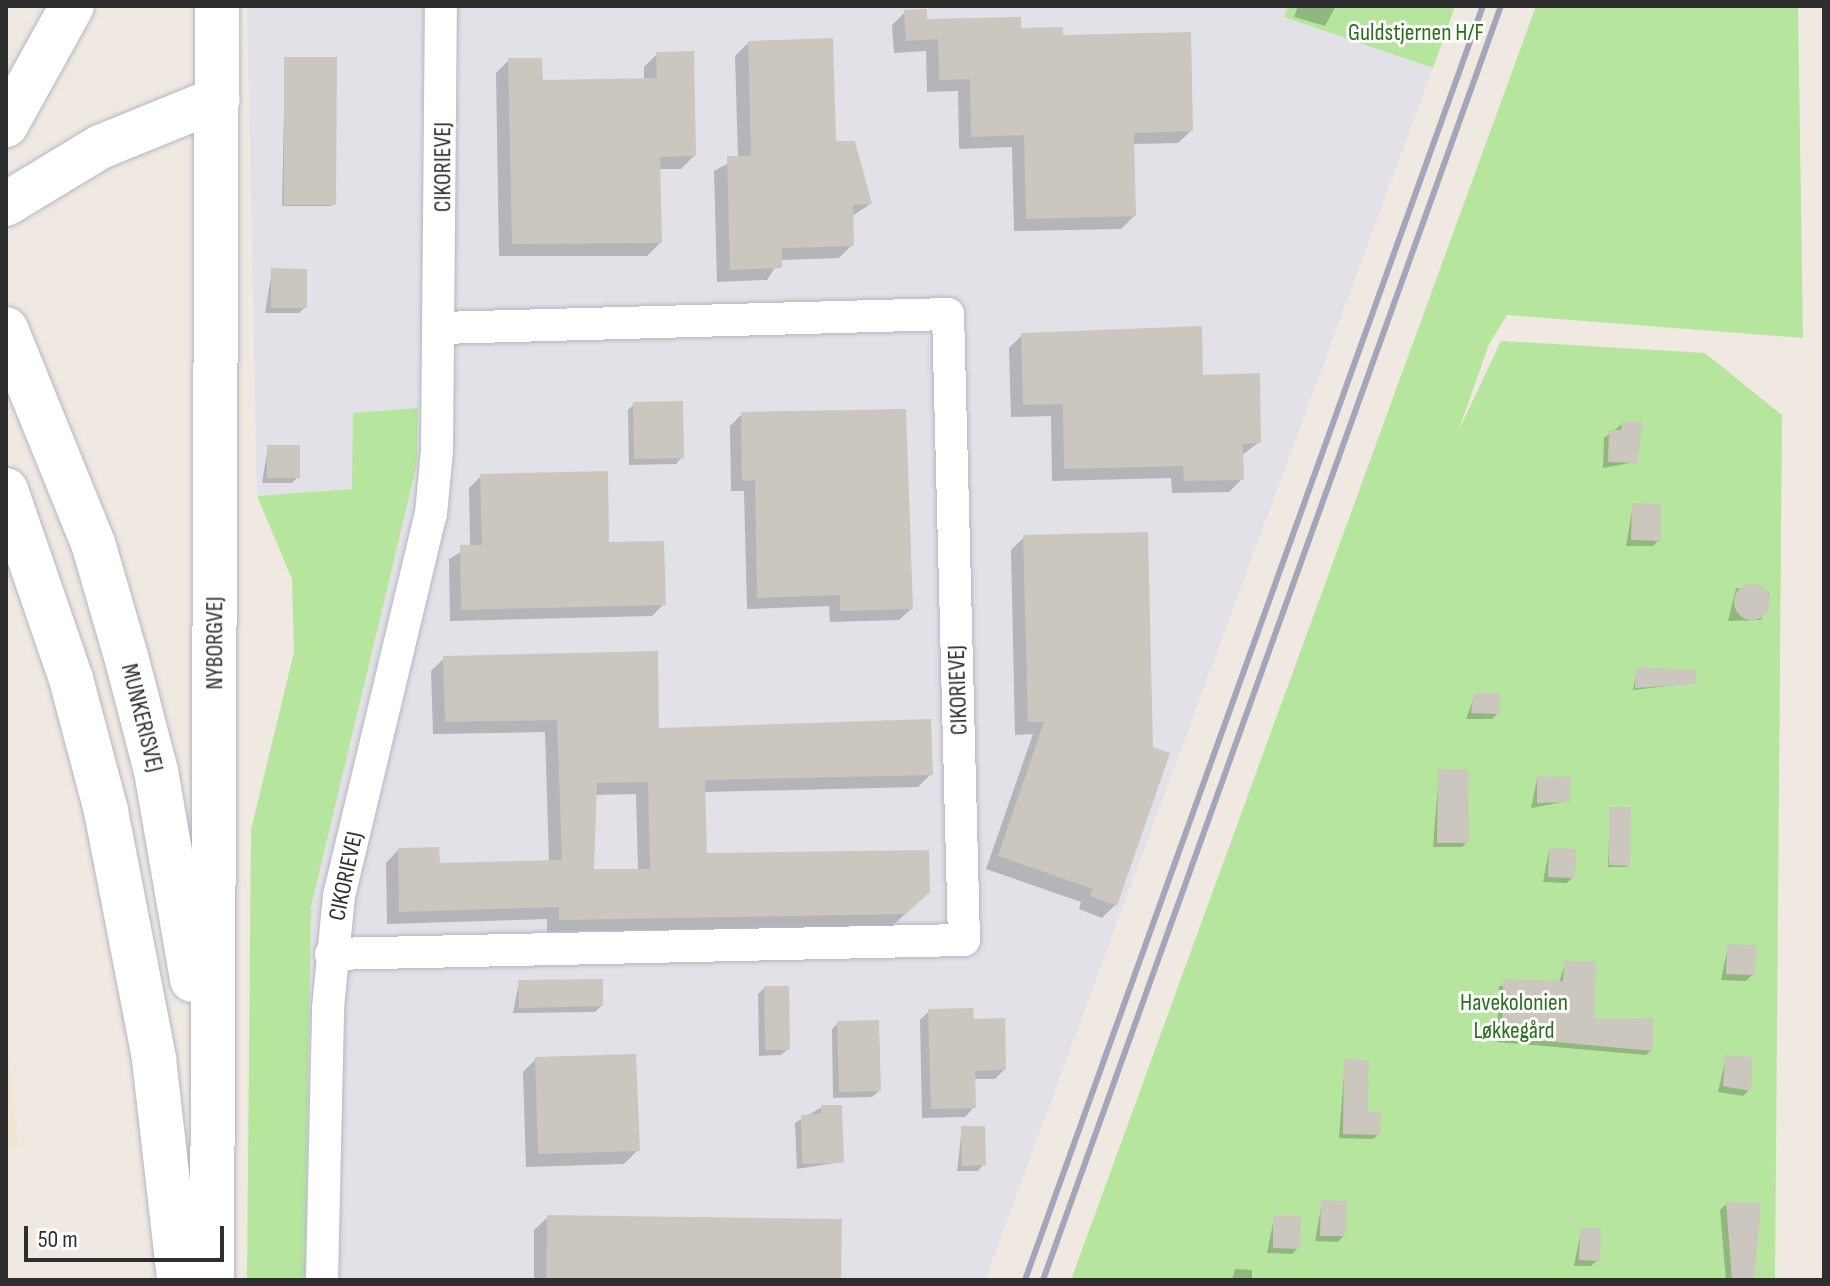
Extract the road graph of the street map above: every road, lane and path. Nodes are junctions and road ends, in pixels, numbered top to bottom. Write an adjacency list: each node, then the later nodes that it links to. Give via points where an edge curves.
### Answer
1 (50, 6): 5 (main road)
2 (72, 6): 7 (main road)
3 (217, 6): 6 (main road, NYBORGVEJ)
4 (441, 6): 9 (street, CIKORIEVEJ)
5 (6, 83)
6 (218, 99): 8 (main road, via 79,157); 15 (main road, NYBORGVEJ)
7 (6, 125)
8 (6, 204)
9 (442, 328): 14 (street, CIKORIEVEJ, via 431,514); 14 (street, CIKORIEVEJ, via 948,314 964,940)
10 (6, 329): 13 (main road, MUNKERISVEJ, via 93,543)
11 (6, 392): 13 (main road)
12 (6, 490): 16 (main road, via 71,679 106,811 154,1059)
13 (127, 660): 15 (main road, MUNKERISVEJ, via 177,881)
14 (331, 954): 18 (street, CIKORIEVEJ)
15 (214, 1125): 17 (main road, NYBORGVEJ)
16 (179, 1280)
17 (212, 1280)
18 (322, 1280)

